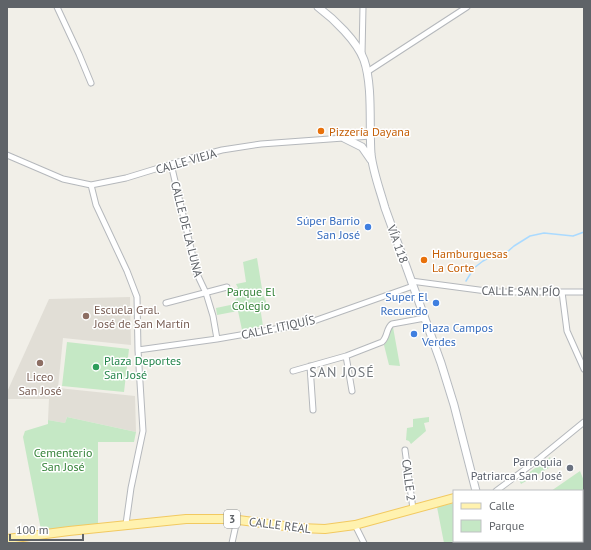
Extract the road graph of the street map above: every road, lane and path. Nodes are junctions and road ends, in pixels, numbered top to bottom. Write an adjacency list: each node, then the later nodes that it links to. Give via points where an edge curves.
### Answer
1 (57, 7): 7 (street)
2 (318, 7): 5 (main road, VÍA 118, via 344,31)
3 (363, 7): 5 (street)
4 (467, 7): 6 (street)
5 (362, 55): 6 (main road, VÍA 118)
6 (367, 72): 8 (main road, VÍA 118)
7 (91, 82)
8 (371, 136): 9 (street, CALLE VIEJA); 11 (main road, VÍA 118)
9 (344, 138): 11 (main road, via 362,147); 12 (street, CALLE VIEJA, via 222,150)
10 (7, 155): 13 (street, CALLE VIEJA, via 63,179)
11 (373, 162): 14 (main road, VÍA 118, via 385,208)
12 (171, 164): 13 (street, CALLE VIEJA, via 126,178); 18 (street, CALLE DE LA LUNA, via 197,274)
13 (91, 185): 22 (street, via 96,205 137,297)
14 (412, 283): 16 (street, CALLE SAN PÍO, via 494,292); 20 (main road, VÍA 118); 21 (street, CALLE ITIQUÍS, via 311,322)
15 (227, 287): 18 (street)
16 (562, 292): 17 (street, CALLE SAN PÍO); 25 (street, via 567,331)
17 (584, 292)
18 (206, 293): 19 (street); 21 (street, CALLE DE LA LUNA)
19 (166, 304)
20 (425, 318): 23 (street, via 392,324 382,342); 31 (main road, VÍA 118, via 454,405)
21 (217, 339): 22 (street, CALLE ITIQUÍS)
22 (138, 350): 36 (street, via 143,431)
23 (346, 356): 24 (street); 27 (street)
24 (310, 366): 26 (street); 28 (street)
25 (584, 369)
26 (293, 371)
27 (352, 391)
28 (313, 410)
29 (584, 422): 32 (street)
30 (405, 450): 34 (street, CALLE 2)
31 (476, 490)
32 (497, 490)
33 (453, 498): 34 (main road, CALLE REAL / 3)
34 (413, 509): 37 (main road, CALLE REAL / 3)
35 (237, 520): 36 (main road, CALLE REAL / 3, via 186,519); 37 (main road, CALLE REAL / 3, via 300,528 325,529); 39 (street)
36 (126, 524): 38 (main road, CALLE REAL / 3)
37 (355, 525): 40 (street)
38 (7, 539)
39 (232, 543)
40 (364, 543)

